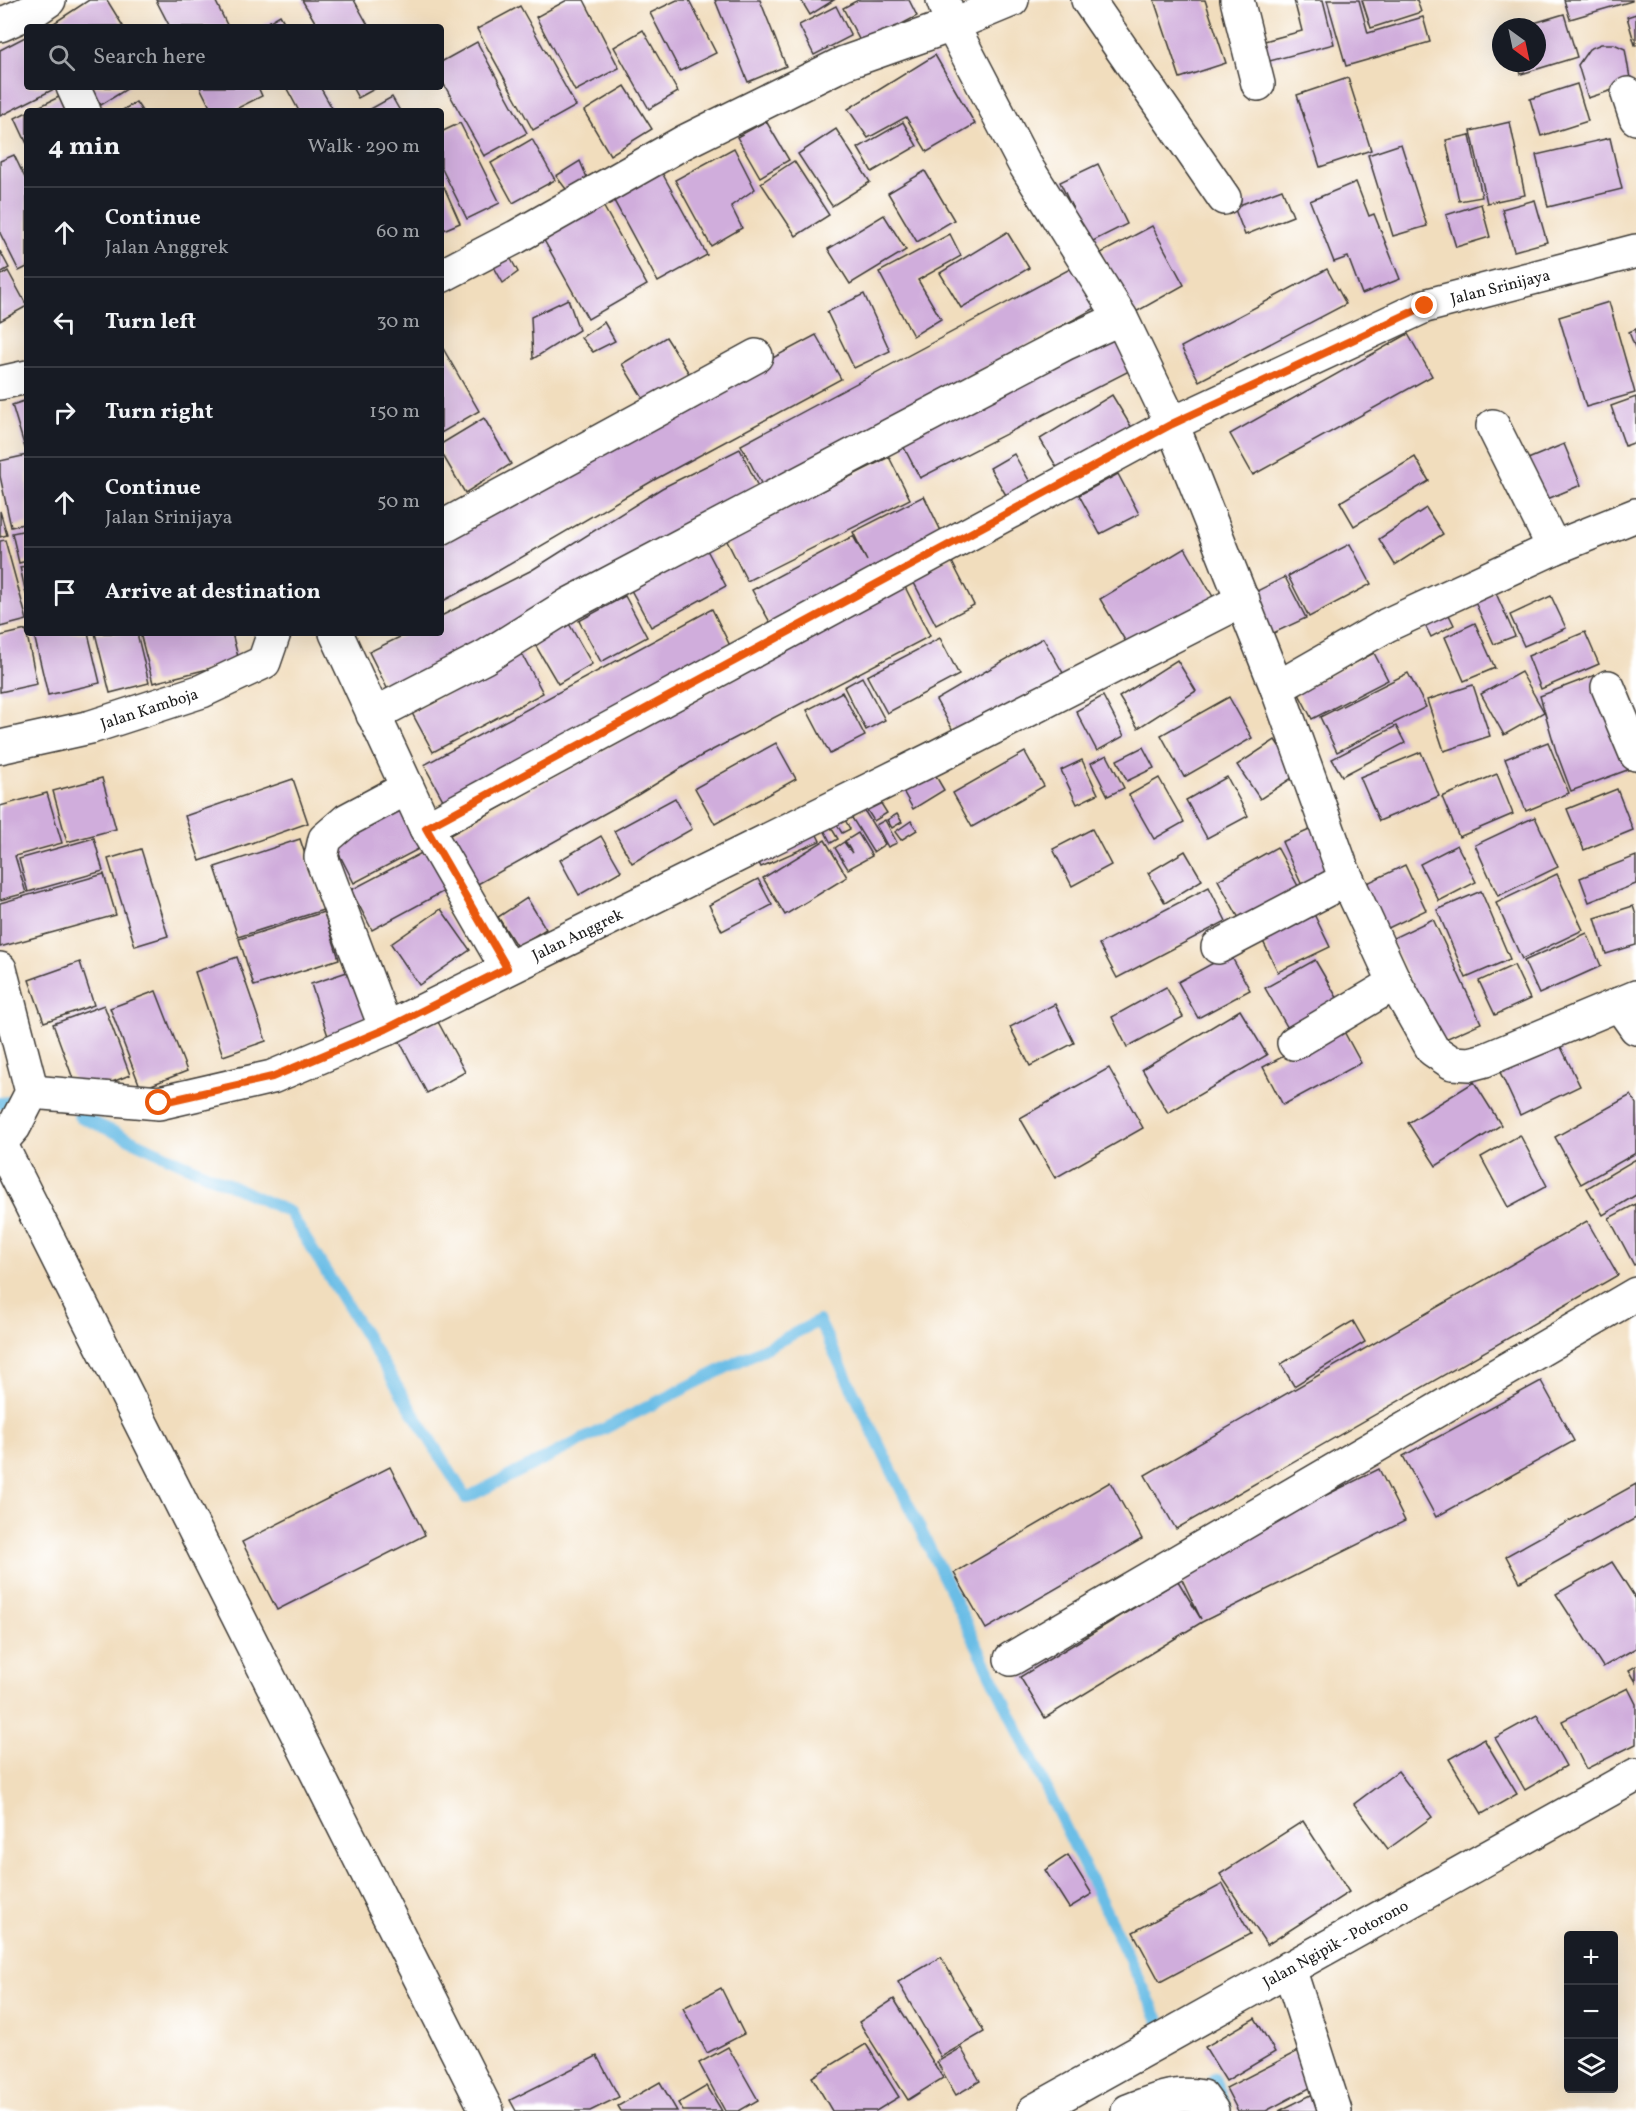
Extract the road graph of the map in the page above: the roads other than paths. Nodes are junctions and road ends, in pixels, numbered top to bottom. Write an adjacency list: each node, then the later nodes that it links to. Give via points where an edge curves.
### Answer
1 (1012, 0): 5 (street)
2 (1088, 0): 10 (street)
3 (1237, 0): 7 (street)
4 (43, 12): 6 (street)
5 (947, 13): 12 (street, via 684,142); 13 (street, via 1024,164)
6 (0, 24)
7 (1258, 84)
8 (74, 90): 9 (street)
9 (83, 108)
10 (1224, 198)
11 (1636, 251): 17 (street, Jalan Srinijaya, via 1425,306)
12 (444, 274)
13 (1121, 318): 17 (street); 27 (street, via 1066,343 570,604 485,657)
14 (756, 356): 20 (street)
15 (24, 378): 16 (street)
16 (0, 383)
17 (1172, 424): 22 (street); 31 (street, Jalan Srinijaya)
18 (1493, 426): 21 (street)
19 (1636, 515): 21 (street)
20 (444, 526)
21 (1554, 548): 26 (street, via 1387,625)
22 (1243, 600): 26 (street); 34 (street, Jalan Anggrek, via 936,757)
23 (273, 636): 28 (street, Jalan Kamboja, via 264,662 202,692 91,727)
24 (337, 636): 27 (street)
25 (1608, 687): 29 (street)
26 (1277, 688): 32 (street)
27 (373, 715): 30 (street)
28 (0, 747)
29 (1636, 754)
30 (407, 788): 31 (street); 38 (street, via 347,819 325,839 321,857)
31 (426, 828): 34 (street)
32 (1347, 879): 33 (street); 36 (street)
33 (1218, 947)
34 (507, 968): 38 (street, Jalan Anggrek)
35 (0, 969): 40 (street)
36 (1395, 983): 37 (street, via 1433,1050 1452,1063 1485,1060); 39 (street)
37 (1631, 1010)
38 (386, 1029): 40 (street, Jalan Anggrek, via 272,1077 159,1103)
39 (1294, 1042)
40 (32, 1092): 45 (street, via 14,1127 0,1143)
41 (1636, 1294): 42 (street)
42 (1011, 1659)
43 (1636, 1775): 44 (street, Jalan Ngipik - Potorono)
44 (1289, 1968): 46 (street, Jalan Ngipik - Potorono); 49 (street)
45 (487, 2111)
46 (1034, 2111)
47 (1128, 2111): 48 (street, via 1185,2094 1202,2097)
48 (1212, 2111)
49 (1335, 2111)

